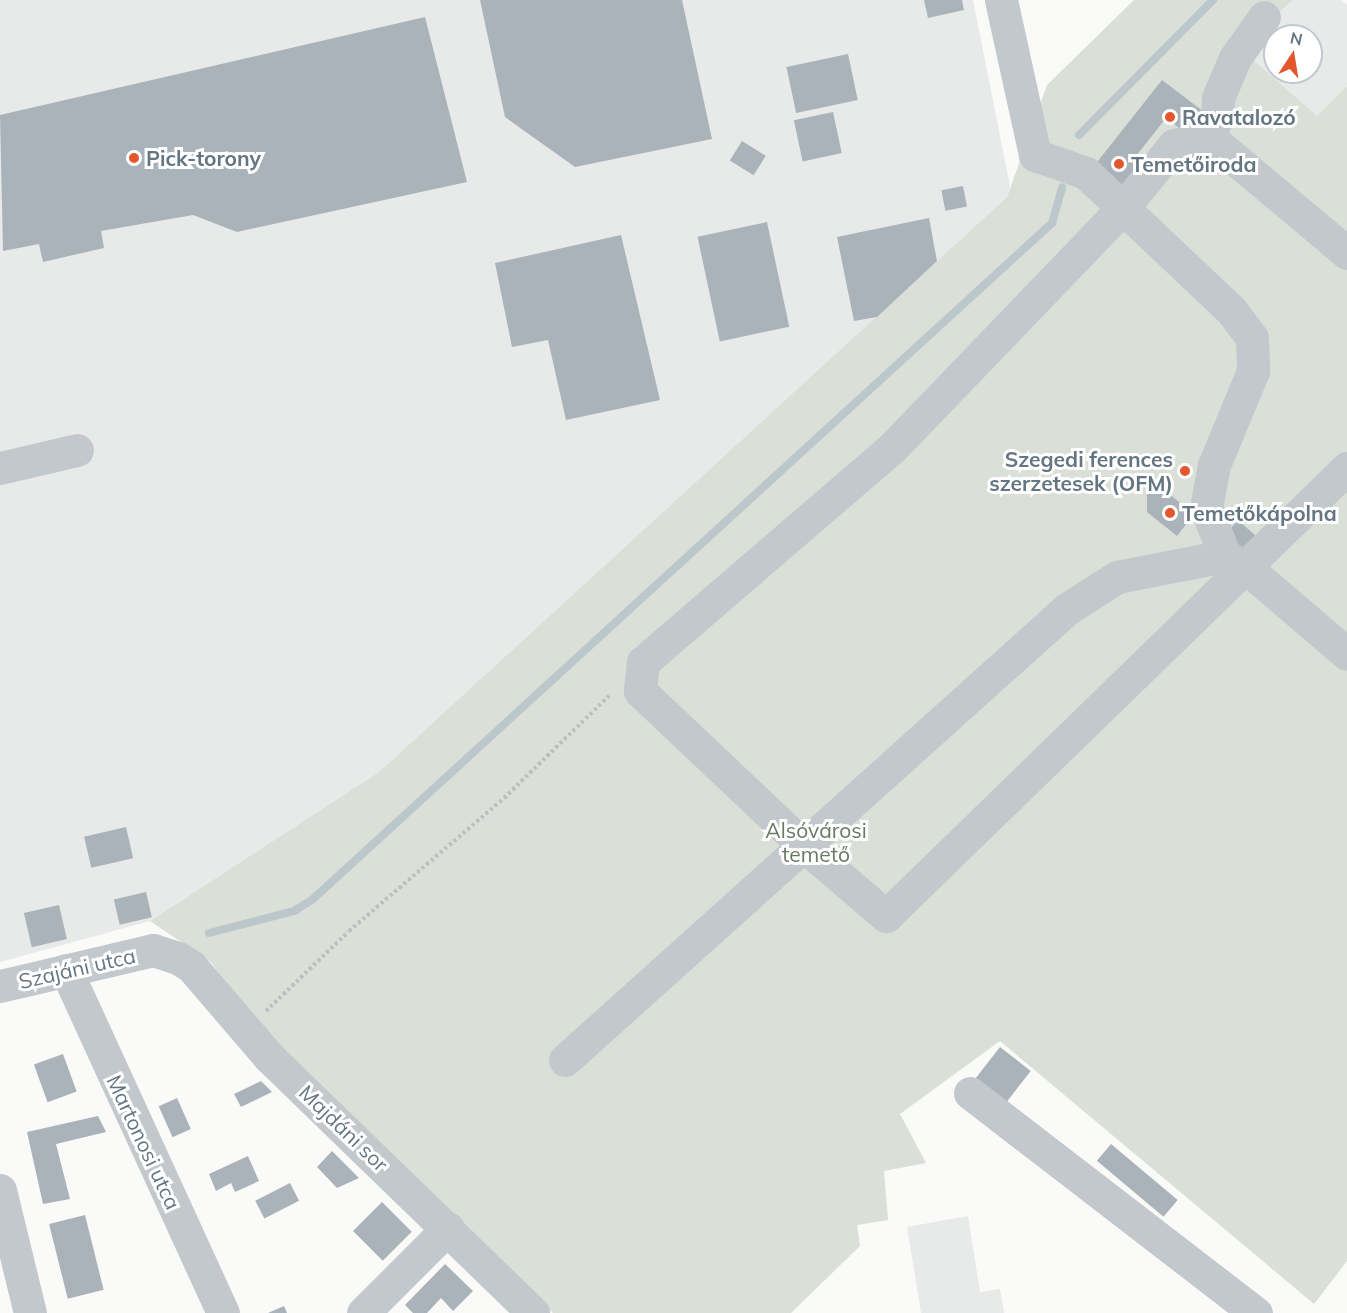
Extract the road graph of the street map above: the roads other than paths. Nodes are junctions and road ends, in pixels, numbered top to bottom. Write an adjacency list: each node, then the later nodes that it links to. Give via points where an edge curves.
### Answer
1 (1001, 0): 4 (street, via 1017,105 1035,155 1086,173)
2 (1264, 17): 3 (street, via 1235,58 1218,98 1217,118)
3 (1209, 137): 4 (street, via 1174,145); 5 (street)
4 (1122, 209): 9 (street, via 1231,310 1252,338 1253,371 1214,465 1206,508); 11 (street, via 894,447 643,662 640,692)
5 (1347, 253)
6 (77, 450): 7 (street)
7 (0, 468)
8 (1347, 468): 9 (street)
9 (1235, 561): 10 (street); 11 (street, via 1117,577 1096,588 1067,609); 11 (street, via 886,916)
10 (1347, 654)
11 (804, 846): 15 (street)
12 (153, 950): 13 (street, Szajáni utca); 18 (street, Majdáni sor, via 167,951 191,966 245,1029)
13 (66, 970): 14 (street, Szajáni utca); 20 (street, Martonosi utca)
14 (0, 986)
15 (565, 1060)
16 (970, 1094): 23 (street)
17 (0, 1190): 19 (street)
18 (448, 1228): 21 (street); 22 (street, Majdáni sor)
19 (30, 1313)
20 (223, 1313)
21 (363, 1313)
22 (533, 1313)
23 (1256, 1313)

